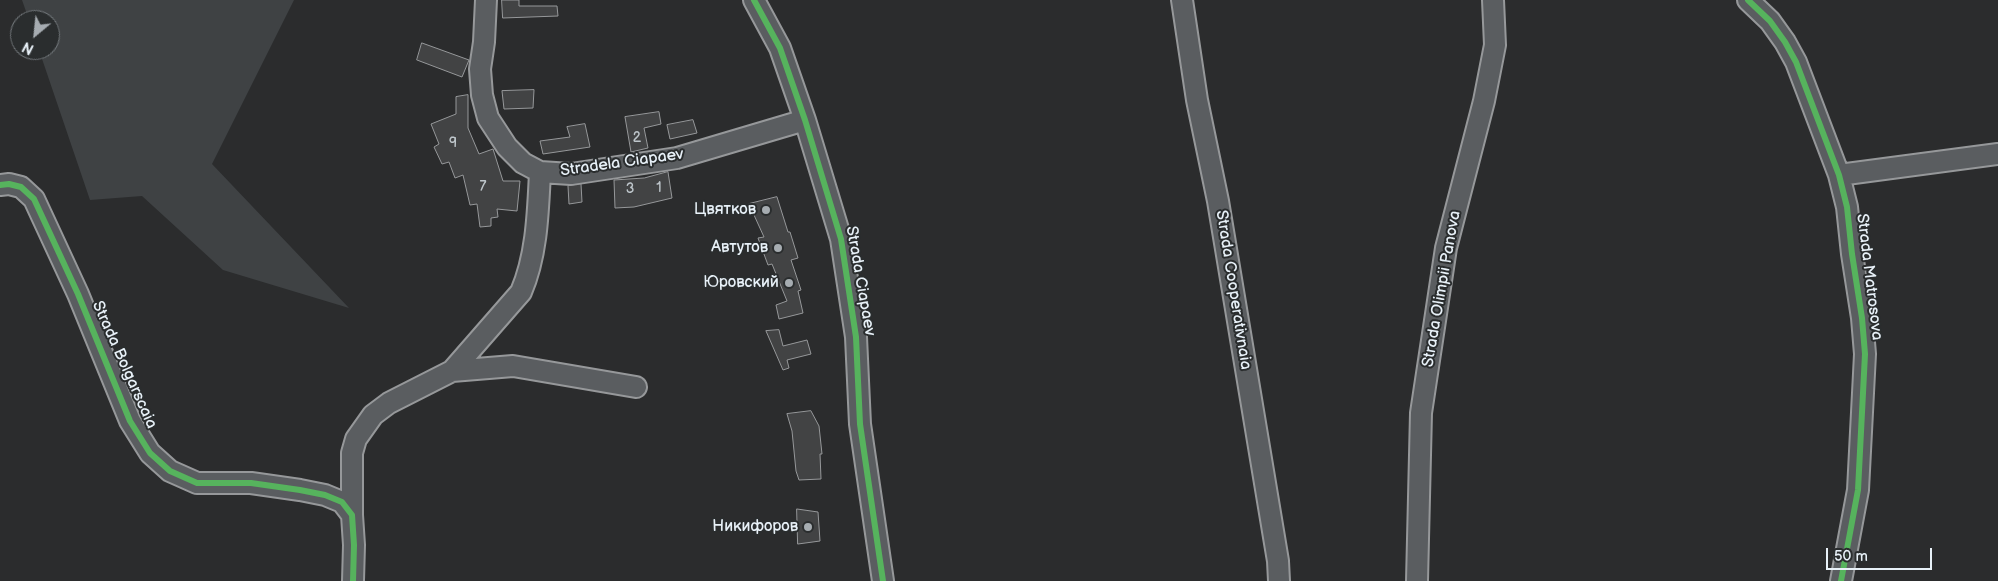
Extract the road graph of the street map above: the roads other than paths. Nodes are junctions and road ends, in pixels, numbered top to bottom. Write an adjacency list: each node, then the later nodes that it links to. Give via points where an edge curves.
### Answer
1 (486, 0): 8 (street, Stradela Ciapaev, via 480,69 488,118 523,163)
2 (754, 0): 6 (street, Strada Ciapaev, via 780,48)
3 (1182, 0): 16 (street, Strada Cooperativnaia)
4 (1492, 0): 17 (street, Strada Olimpii Panova, via 1495,45 1446,248 1421,413)
5 (1748, 0): 9 (street, Strada Matrosova, via 1770,21 1796,62)
6 (806, 120): 8 (street, Stradela Ciapaev, via 677,158 572,174); 15 (street, Strada Ciapaev, via 841,239 856,337 860,424)
7 (1998, 154): 9 (street)
8 (540, 172): 11 (street, via 537,223 521,292)
9 (1839, 176): 18 (street, Strada Matrosova, via 1847,207 1865,354 1858,490)
10 (0, 185): 13 (street, Strada Bolgarscaia, via 21,187 34,200 78,294 130,421 150,453 170,471 198,483 251,483 325,495 342,502)
11 (452, 371): 12 (street, via 513,366); 13 (street, via 389,403 373,415 356,439 352,454)
12 (636, 387)
13 (352, 515): 14 (street)
14 (353, 581)
15 (883, 581)
16 (1279, 581)
17 (1417, 581)
18 (1841, 581)

